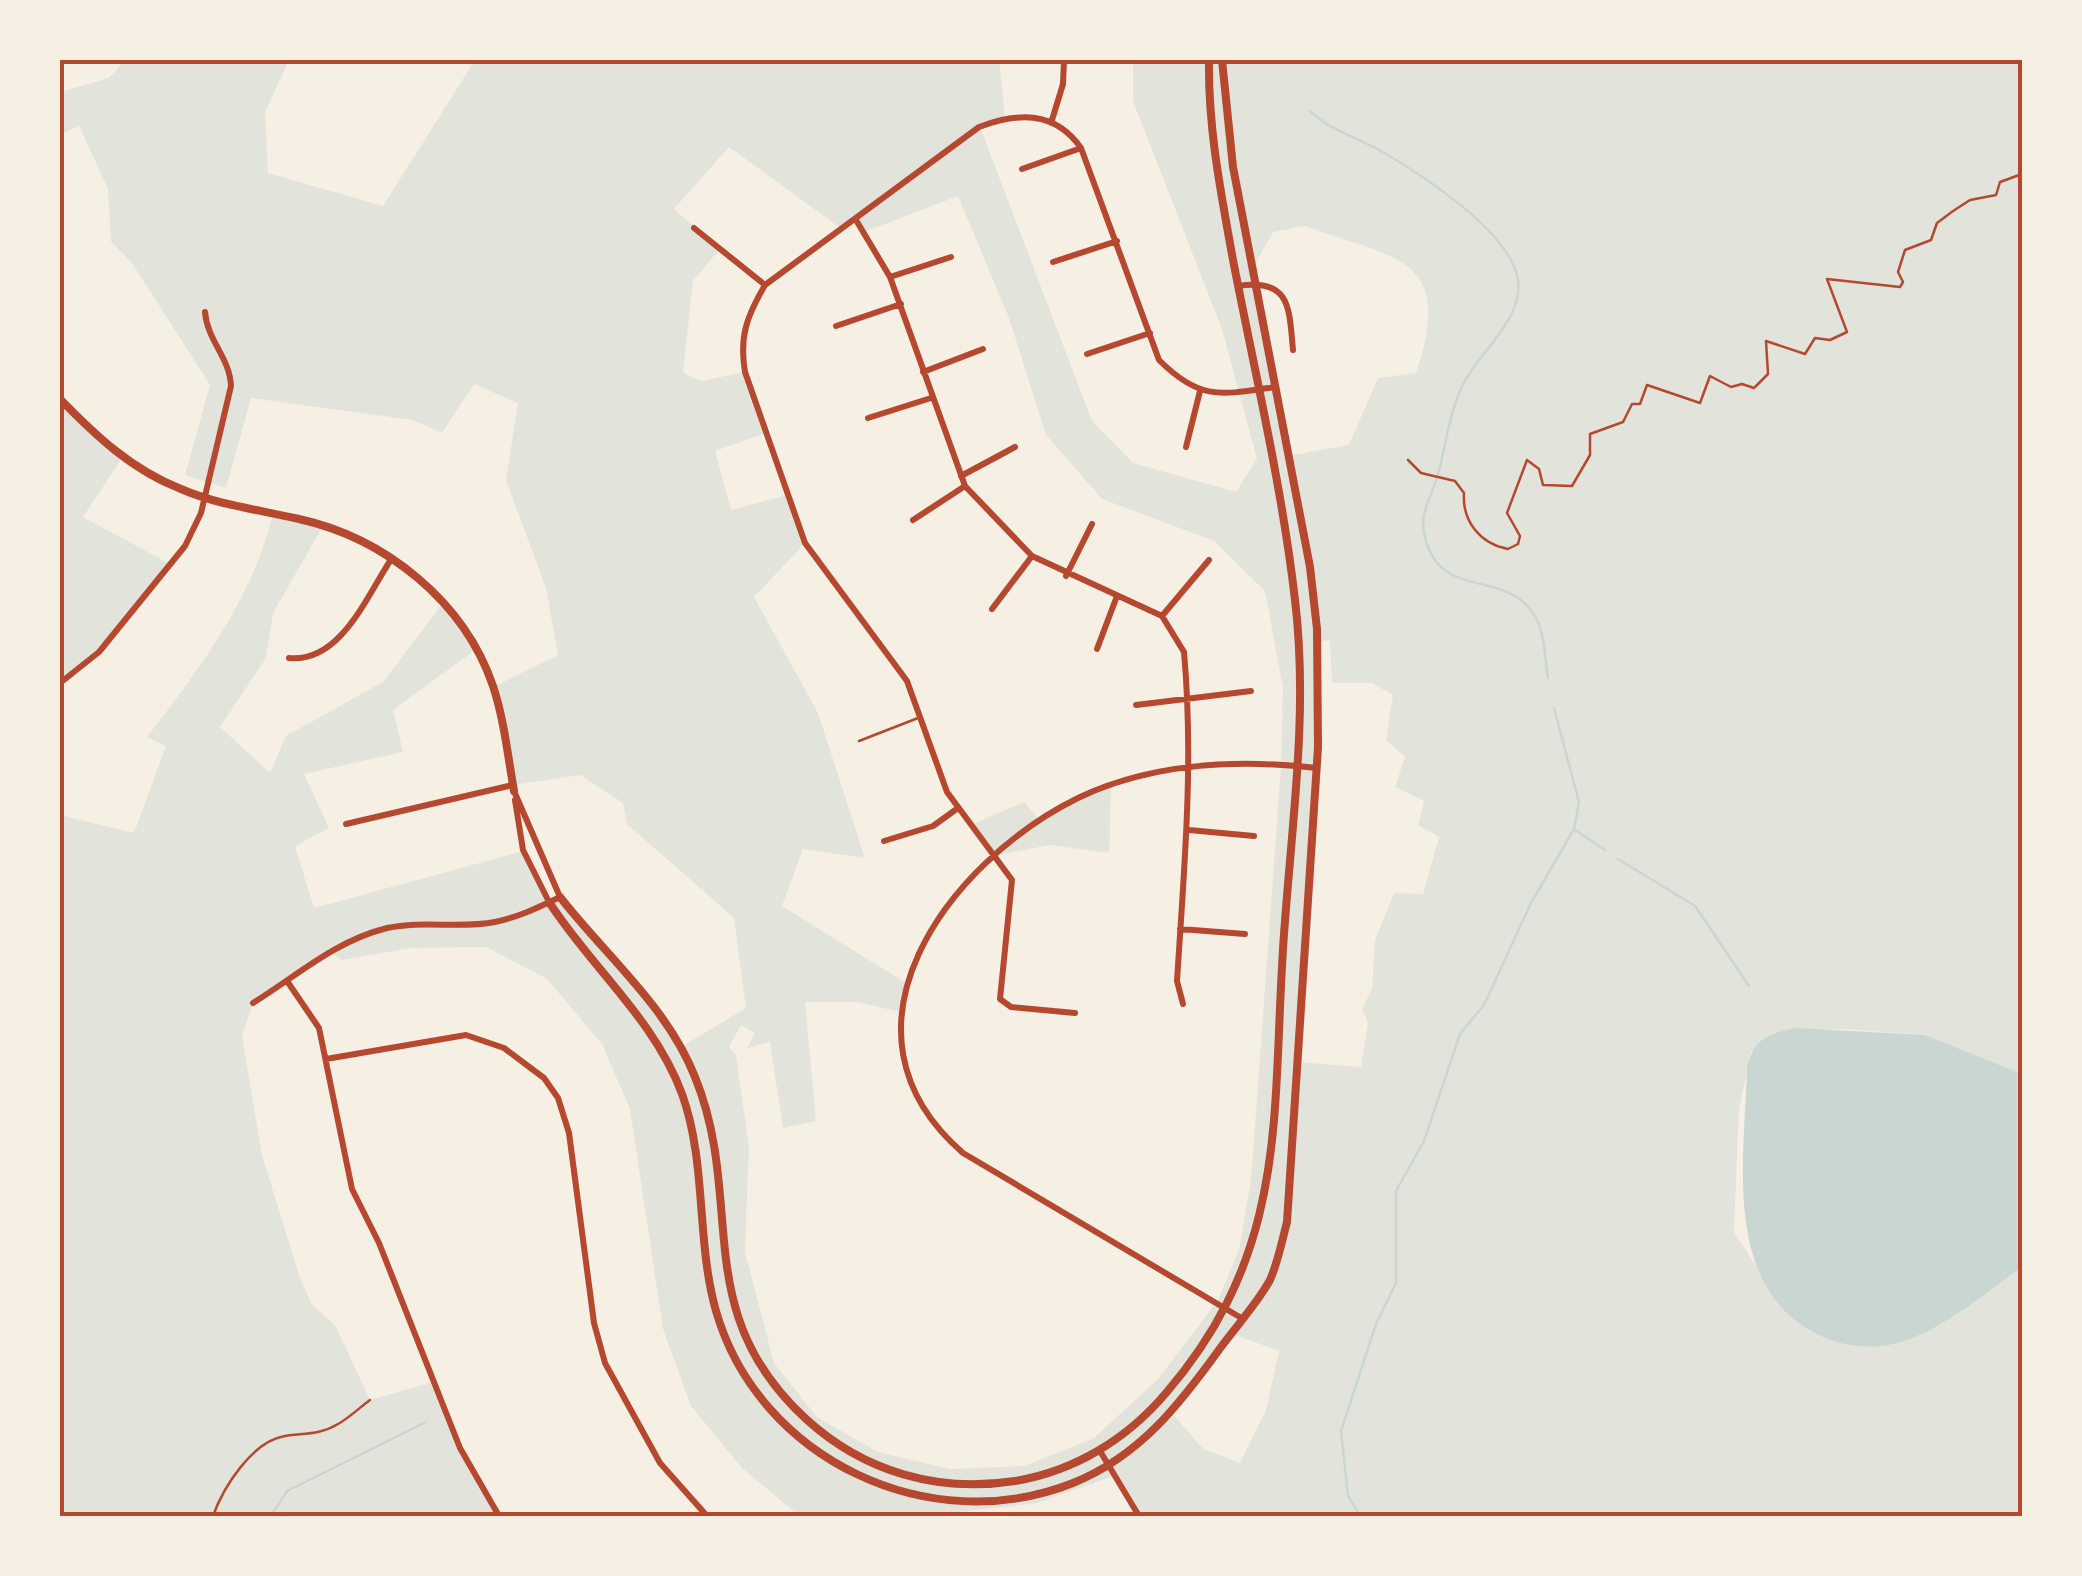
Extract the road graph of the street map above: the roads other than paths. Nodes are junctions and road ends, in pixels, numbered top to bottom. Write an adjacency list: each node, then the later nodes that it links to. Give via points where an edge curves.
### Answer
1 (1064, 60): 4 (street)
2 (1209, 60): 15 (street, via 1211,138)
3 (1222, 60): 13 (street, via 1226,126)
4 (1052, 120): 5 (street); 7 (street, via 1005,117 980,127)
5 (1081, 148): 6 (street); 9 (street)
6 (1022, 168)
7 (856, 220): 12 (street); 14 (street)
8 (694, 228): 14 (street)
9 (1117, 241): 11 (street); 19 (street)
10 (951, 257): 12 (street)
11 (1053, 262)
12 (890, 277): 16 (street)
13 (1256, 283): 15 (street); 21 (street, via 1288,302); 24 (street)
14 (765, 286): 52 (street, via 740,344 805,543 906,680)
15 (1238, 286): 25 (street)
16 (901, 304): 18 (street); 23 (street)
17 (205, 312): 34 (street, via 206,331 232,386)
18 (836, 326)
19 (1150, 333): 22 (street); 26 (street, via 1160,360)
20 (983, 349): 23 (street)
21 (1293, 350)
22 (1087, 354)
23 (923, 372): 27 (street)
24 (1275, 387): 25 (street); 44 (street)
25 (1257, 390): 26 (street); 45 (street)
26 (1200, 392): 30 (street)
27 (931, 398): 29 (street); 32 (street)
28 (60, 399): 34 (street, via 122,458)
29 (868, 418)
30 (1186, 446)
31 (1015, 447): 32 (street)
32 (962, 476): 33 (street)
33 (965, 486): 35 (street); 38 (street)
34 (204, 498): 37 (street, via 302,519); 48 (street, via 185,546 100,652)
35 (912, 520)
36 (1092, 524): 40 (street)
37 (392, 556): 47 (street, via 340,637 315,657); 57 (street, via 432,592 475,650 493,687)
38 (1032, 556): 40 (street); 42 (street)
39 (1208, 560): 43 (street)
40 (1066, 576): 41 (street)
41 (1116, 596): 43 (street); 46 (street)
42 (992, 609)
43 (1162, 616): 50 (street, via 1184,652)
44 (1317, 634): 45 (street); 56 (street)
45 (1299, 636): 55 (street)
46 (1097, 649)
47 (289, 658)
48 (60, 683)
49 (1251, 691): 50 (street)
50 (1188, 696): 51 (street); 54 (street)
51 (1136, 706)
52 (920, 717): 53 (lane); 58 (street)
53 (859, 740)
54 (1190, 765): 55 (street); 60 (street); 63 (street, via 1078,798)
55 (1297, 766): 56 (street); 73 (street, via 1266,1194)
56 (1316, 768): 74 (street, via 1287,1222 1271,1278)
57 (513, 788): 59 (street); 64 (street); 65 (street, via 523,850)
58 (958, 808): 62 (street, via 933,826); 63 (street)
59 (346, 824)
60 (1189, 830): 61 (street); 66 (street)
61 (1254, 836)
62 (884, 841)
63 (994, 856): 71 (street, via 1012,880 1000,1000 1011,1007); 73 (street, via 944,906 906,984 902,1046 935,1129 963,1153)
64 (560, 897): 65 (street); 75 (street, via 670,1028 695,1076 710,1127 732,1308 760,1366 788,1401 846,1450 921,1480 1009,1482)
65 (549, 902): 68 (street, via 492,922 386,929 329,950); 76 (street, via 672,1070 690,1123 720,1324 755,1390 785,1426 873,1482 942,1501 1019,1499)
66 (1180, 929): 67 (street); 70 (street, via 1176,981)
67 (1244, 934)
68 (287, 981): 69 (street); 72 (street, via 312,1013)
69 (253, 1003)
70 (1183, 1004)
71 (1075, 1013)
72 (326, 1059): 77 (street, via 352,1189 460,1448); 78 (street, via 466,1035 504,1048 544,1078 569,1132 605,1363 660,1463)
73 (1226, 1308): 74 (street); 75 (street, via 1157,1404)
74 (1244, 1319): 76 (street, via 1151,1436)
75 (1100, 1451): 76 (street)
76 (1110, 1465): 79 (street)
77 (499, 1516)
78 (707, 1516)
79 (1139, 1516)

